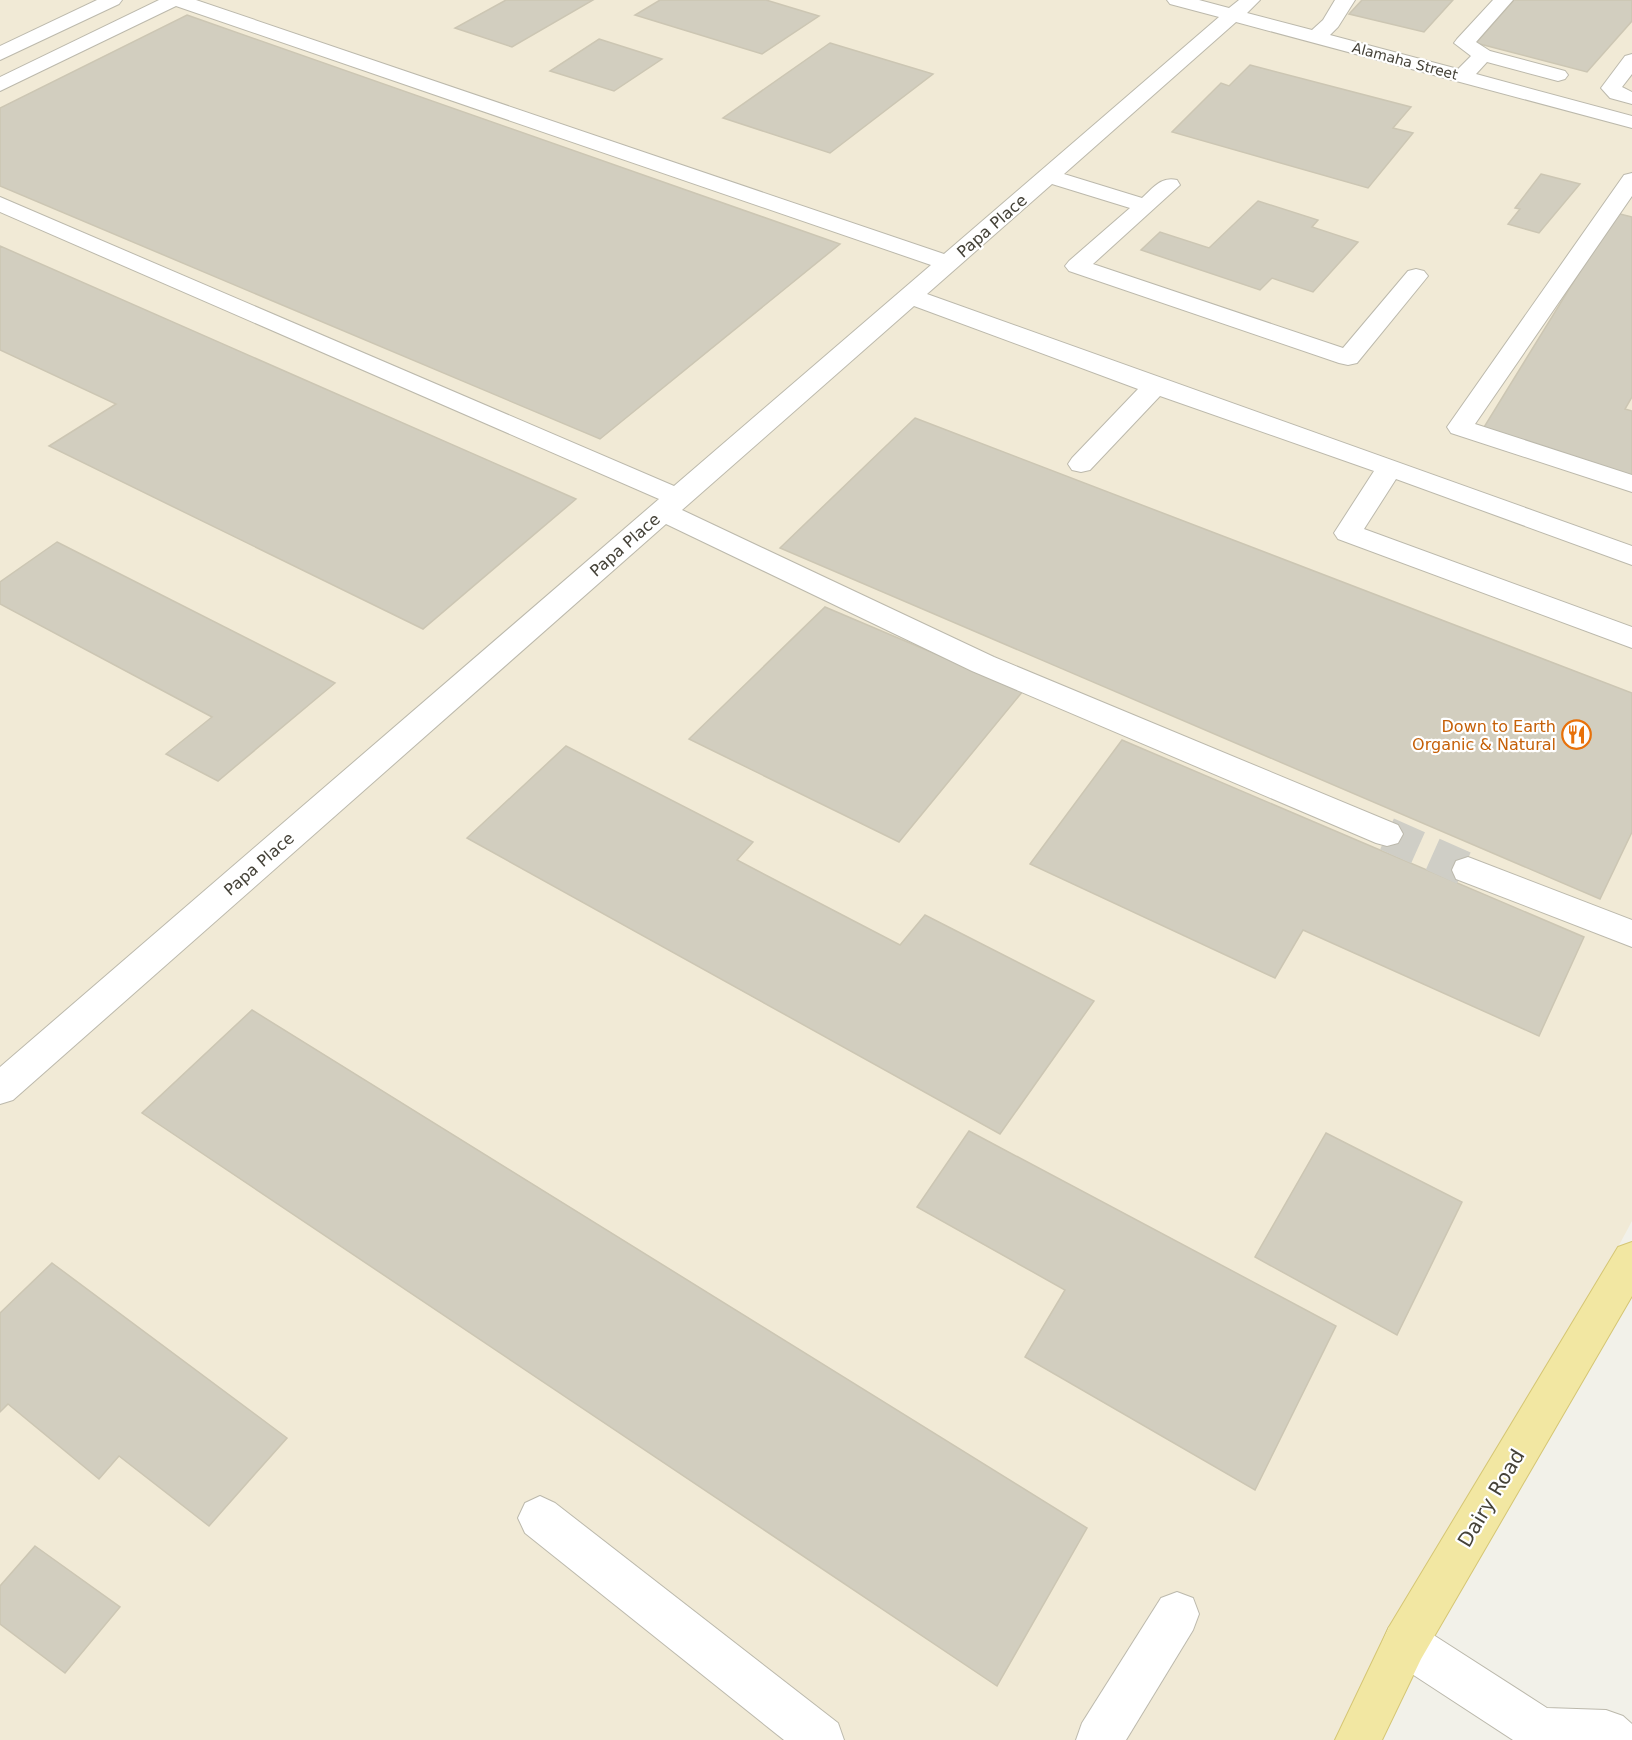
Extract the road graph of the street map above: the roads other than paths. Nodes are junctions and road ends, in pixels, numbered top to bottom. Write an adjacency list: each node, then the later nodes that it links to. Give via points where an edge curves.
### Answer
1 (112, 0): 8 (street)
2 (175, 0): 13 (street); 21 (street)
3 (1177, 0): 6 (street, Alamaha Street)
4 (1345, 0): 7 (street, via 1331,23)
5 (1503, 0): 9 (street, via 1464,44)
6 (1242, 7): 7 (street, Alamaha Street); 16 (street, Papa Place)
7 (1316, 37): 12 (street, Alamaha Street)
8 (0, 54)
9 (1483, 56): 11 (street); 12 (street)
10 (1632, 60): 14 (street, via 1611,88)
11 (1558, 75)
12 (1463, 76): 15 (street, Alamaha Street)
13 (0, 85)
14 (1632, 98)
15 (1632, 122)
16 (1049, 176): 20 (street); 21 (street, Papa Place)
17 (1632, 180): 27 (street, via 1460,427)
18 (1169, 185): 20 (street)
19 (0, 204): 28 (street)
20 (1146, 206): 22 (street, via 1077,267 1348,358)
21 (948, 263): 23 (street, Papa Place)
22 (1416, 276)
23 (910, 296): 24 (street); 28 (street, Papa Place)
24 (1155, 386): 25 (street); 26 (street)
25 (1081, 464)
26 (1390, 467): 29 (street); 30 (street, via 1348,533)
27 (1632, 484)
28 (671, 505): 31 (street, via 983,664); 34 (street, Papa Place)
29 (1632, 556)
30 (1632, 638)
31 (1387, 834)
32 (1468, 870): 33 (street)
33 (1632, 934)
34 (0, 1089)
35 (1632, 1260): 38 (main road, Dairy Road)
36 (540, 1518): 40 (street)
37 (1177, 1614): 41 (street)
38 (1405, 1643): 39 (street); 42 (main road, Dairy Road)
39 (1542, 1735): 43 (street, via 1606,1734)
40 (821, 1740)
41 (1099, 1740)
42 (1358, 1740)
43 (1615, 1740)

